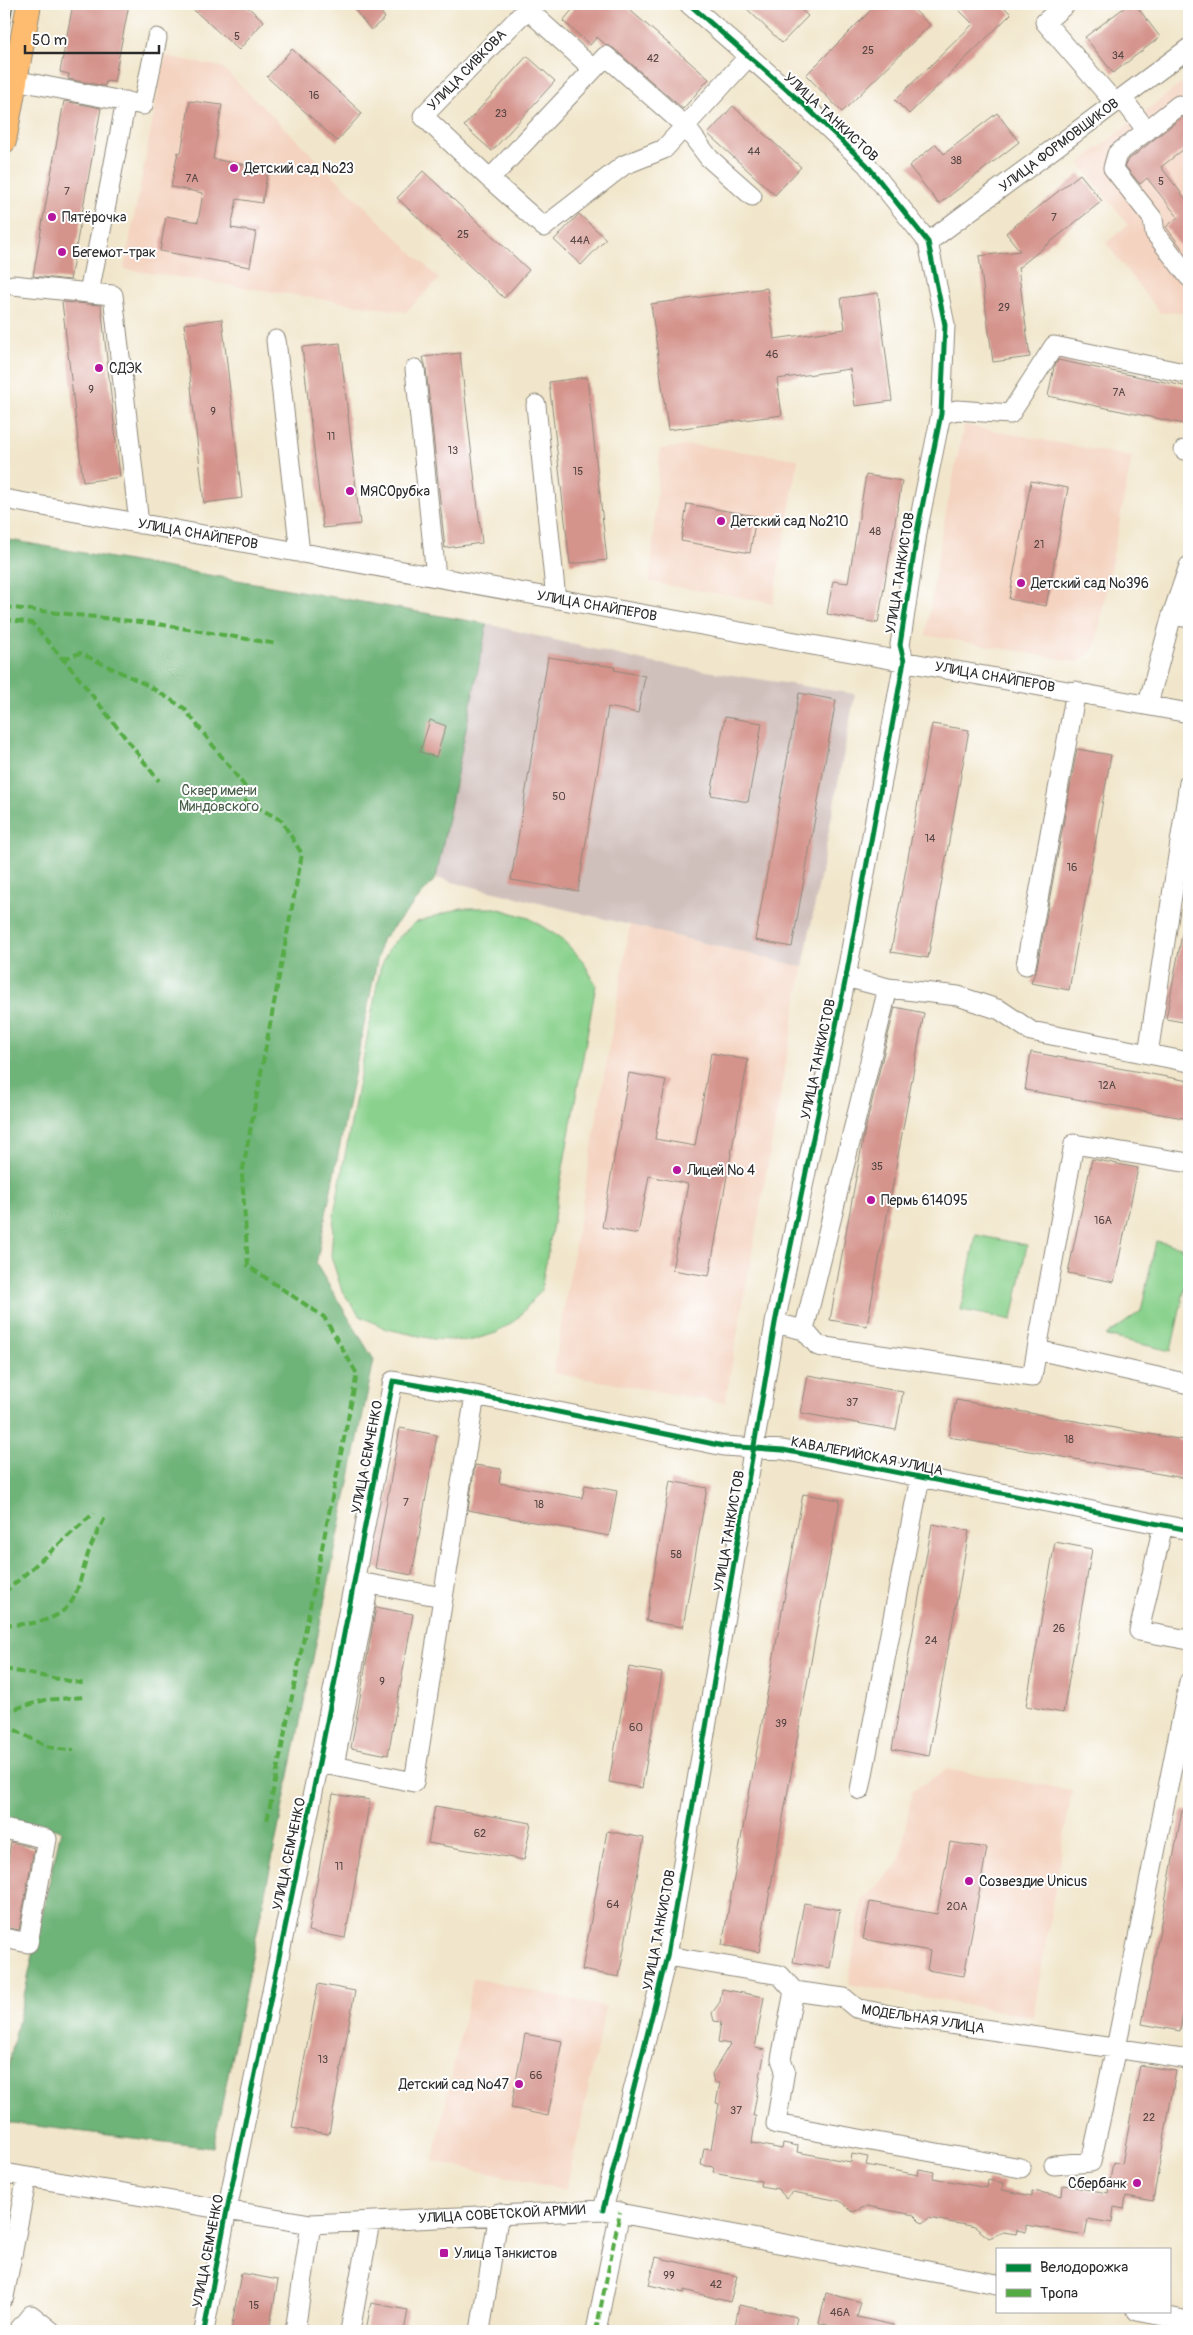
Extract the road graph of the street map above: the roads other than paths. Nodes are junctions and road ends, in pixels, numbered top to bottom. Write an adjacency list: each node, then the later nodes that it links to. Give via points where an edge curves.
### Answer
1 (30, 4): 9 (main road)
2 (690, 4): 7 (street, УЛИЦА ТАНКИСТОВ)
3 (530, 6): 8 (street); 16 (street, УЛИЦА СИВКОВА, via 422,116)
4 (1055, 7): 10 (street, via 1045,22)
5 (157, 38): 11 (street, via 143,105)
6 (1189, 48): 10 (street, УЛИЦА ФОРМОВЩИКОВ)
7 (749, 56): 13 (street); 18 (street, УЛИЦА ТАНКИСТОВ, via 867,165)
8 (593, 69): 13 (street, via 606,56); 16 (street)
9 (14, 80): 11 (street); 15 (main road)
10 (1119, 100): 14 (street); 18 (street, УЛИЦА ФОРМОВЩИКОВ)
11 (126, 101): 21 (street)
12 (1189, 107): 14 (street, via 1179,105)
13 (685, 126): 16 (street, via 664,149 624,165 544,227); 17 (street, via 710,158)
14 (1147, 131): 19 (street, via 1116,154 1112,168 1153,220 1155,233)
15 (4, 141)
16 (490, 178)
17 (752, 196)
18 (928, 242): 26 (street, УЛИЦА ТАНКИСТОВ, via 944,325)
19 (1189, 277)
20 (13, 284): 21 (street)
21 (89, 293): 28 (street, via 113,295)
22 (276, 340): 29 (street)
23 (415, 370): 31 (street)
24 (1189, 374): 26 (street, via 1054,346 1010,414 957,410)
25 (536, 405): 32 (street)
26 (941, 414): 34 (street, УЛИЦА ТАНКИСТОВ, via 918,527 900,645)
27 (4, 499): 28 (street, УЛИЦА СНАЙПЕРОВ)
28 (139, 524): 29 (street, УЛИЦА СНАЙПЕРОВ)
29 (300, 552): 31 (street, УЛИЦА СНАЙПЕРОВ)
30 (1189, 566): 33 (street)
31 (436, 577): 32 (street, УЛИЦА СНАЙПЕРОВ)
32 (556, 599): 34 (street, УЛИЦА СНАЙПЕРОВ)
33 (1181, 617): 36 (street)
34 (904, 661): 35 (street, УЛИЦА СНАЙПЕРОВ); 40 (street, УЛИЦА ТАНКИСТОВ)
35 (1076, 691): 36 (street, УЛИЦА СНАЙПЕРОВ); 39 (street)
36 (1148, 704): 37 (street, УЛИЦА СНАЙПЕРОВ)
37 (1189, 713)
38 (1189, 783): 42 (street)
39 (1026, 965)
40 (846, 977): 41 (street); 45 (street, УЛИЦА ТАНКИСТОВ)
41 (888, 988): 42 (street, via 958,996 1000,1010 1031,1031); 46 (street)
42 (1148, 1054): 43 (street)
43 (1189, 1062)
44 (1189, 1163): 47 (street, via 1074,1144)
45 (775, 1323): 46 (street); 51 (street, УЛИЦА ТАНКИСТОВ)
46 (804, 1330): 47 (street, via 818,1346 1032,1377)
47 (1037, 1350): 49 (street)
48 (393, 1381): 50 (street, КАВАЛЕРИЙСКАЯ УЛИЦА); 55 (street, УЛИЦА СЕМЧЕНКО)
49 (1189, 1384)
50 (475, 1395): 51 (street, КАВАЛЕРИЙСКАЯ УЛИЦА, via 724,1446); 56 (street)
51 (754, 1447): 52 (street, КАВАЛЕРИЙСКАЯ УЛИЦА); 63 (street, УЛИЦА ТАНКИСТОВ)
52 (920, 1477): 53 (street, КАВАЛЕРИЙСКАЯ УЛИЦА); 60 (street)
53 (1163, 1525): 54 (street, КАВАЛЕРИЙСКАЯ УЛИЦА); 57 (street, via 1139,1631)
54 (1189, 1530)
55 (361, 1583): 56 (street); 59 (street, УЛИЦА СЕМЧЕНКО)
56 (443, 1597): 59 (street, via 414,1782)
57 (1189, 1640)
58 (1189, 1682): 65 (street)
59 (326, 1765): 71 (street, УЛИЦА СЕМЧЕНКО)
60 (860, 1790)
61 (4, 1829): 62 (street, via 47,1839 28,1943)
62 (4, 1938)
63 (667, 1956): 64 (street, via 780,1974); 72 (street, УЛИЦА ТАНКИСТОВ)
64 (794, 1991): 65 (street, МОДЕЛЬНАЯ УЛИЦА, via 844,1998 856,2008 894,2016); 68 (street, via 781,2059 785,2070 776,2124)
65 (1116, 2048): 66 (street, МОДЕЛЬНАЯ УЛИЦА); 67 (street, via 1091,2162)
66 (1189, 2059)
67 (1054, 2165)
68 (1022, 2168)
69 (4, 2173): 70 (street, УЛИЦА СОВЕТСКОЙ АРМИИ)
70 (27, 2177): 71 (street, УЛИЦА СОВЕТСКОЙ АРМИИ); 77 (street)
71 (227, 2210): 75 (street, УЛИЦА СОВЕТСКОЙ АРМИИ); 82 (street, УЛИЦА СЕМЧЕНКО)
72 (611, 2211): 73 (street, УЛИЦА СОВЕТСКОЙ АРМИИ); 76 (street, УЛИЦА СОВЕТСКОЙ АРМИИ); 86 (street, УЛИЦА ТАНКИСТОВ)
73 (499, 2213): 74 (street, УЛИЦА СОВЕТСКОЙ АРМИИ); 85 (street)
74 (370, 2222): 75 (street, УЛИЦА СОВЕТСКОЙ АРМИИ); 84 (street)
75 (311, 2224): 83 (street)
76 (996, 2284)
77 (4, 2297)
78 (1142, 2312): 79 (street)
79 (1189, 2321)
80 (18, 2331): 81 (street, via 31,2315)
81 (52, 2331)
82 (204, 2331)
83 (295, 2331)
84 (350, 2331)
85 (480, 2331)
86 (596, 2331)

